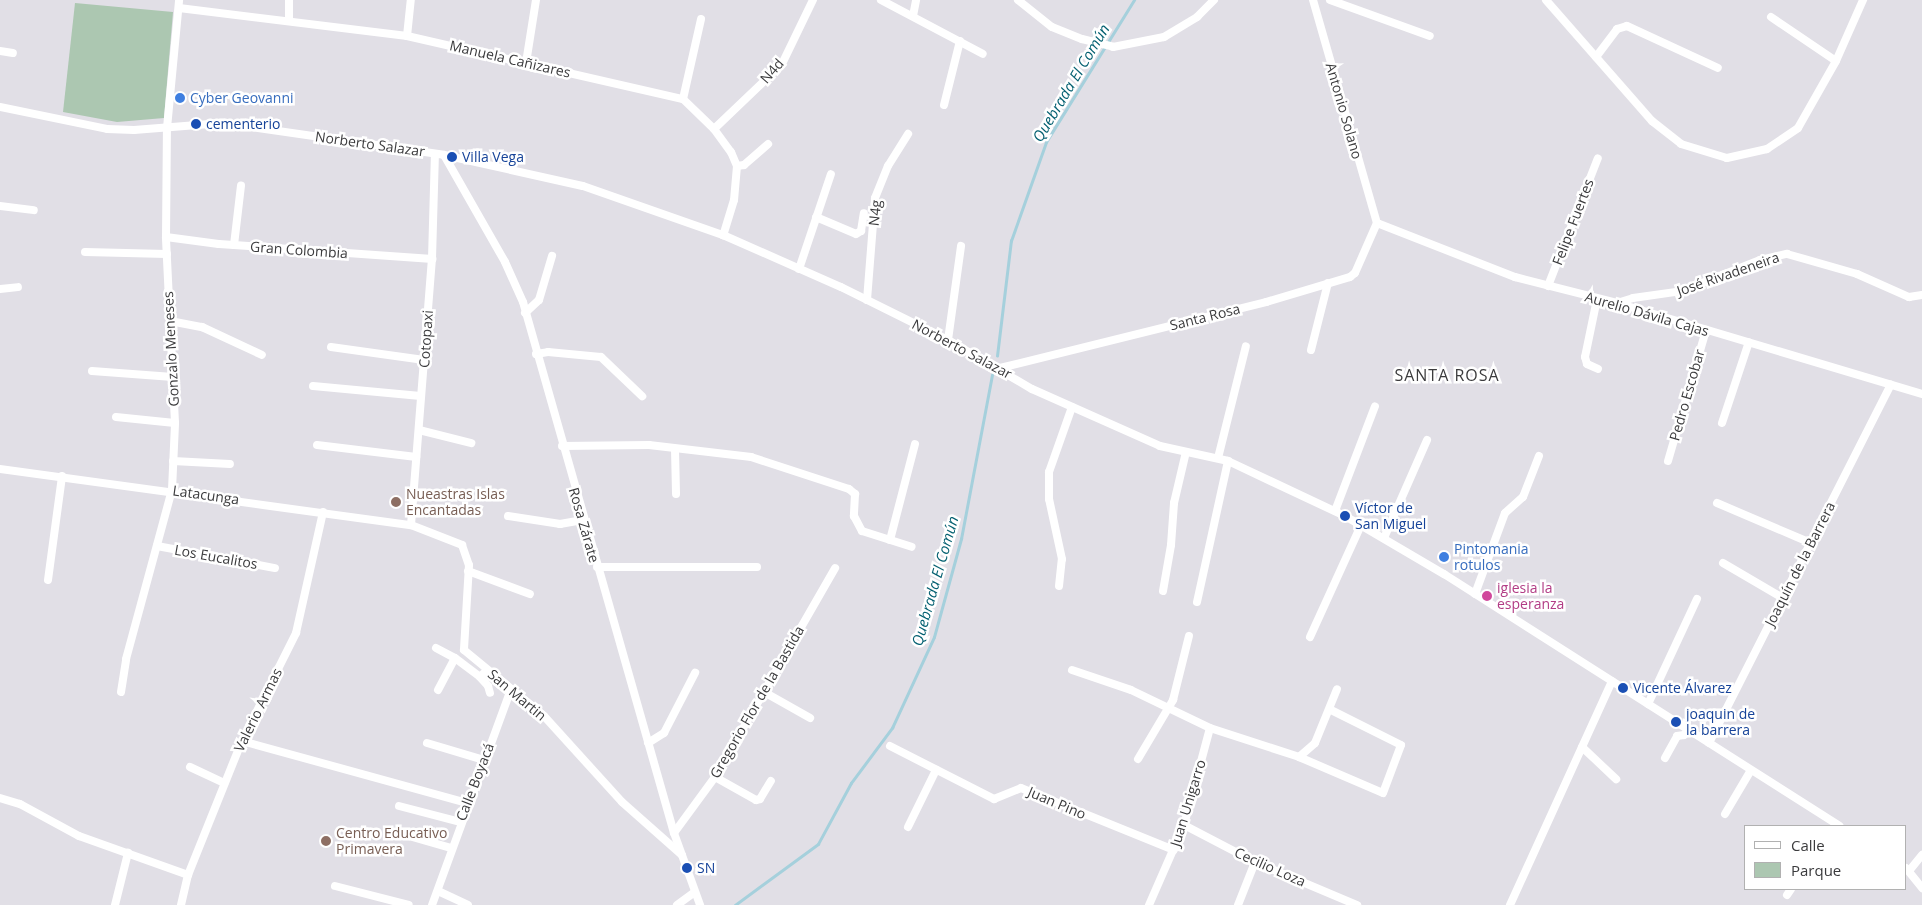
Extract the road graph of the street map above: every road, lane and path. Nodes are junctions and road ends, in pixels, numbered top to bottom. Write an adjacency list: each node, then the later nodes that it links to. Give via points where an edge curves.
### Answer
1 (289, 0): 17 (street)
2 (411, 0): 18 (street)
3 (536, 0): 26 (street)
4 (813, 0): 32 (street, N4d, via 782,64)
5 (881, 0): 14 (street)
6 (916, 0): 14 (street)
7 (1018, 0): 8 (street, via 1052,27 1113,47 1164,37 1197,17)
8 (1214, 0)
9 (1313, 0): 45 (street, Antonio Solano)
10 (1330, 0): 19 (street)
11 (1546, 0): 24 (street)
12 (1863, 0): 25 (street)
13 (179, 4): 17 (street, Manuela Cañizares); 31 (street, Gonzalo Meneses)
14 (913, 16): 20 (street)
15 (1771, 18): 25 (street)
16 (701, 19): 28 (street)
17 (289, 21): 18 (street, Manuela Cañizares)
18 (408, 36): 26 (street, Manuela Cañizares)
19 (1430, 36)
20 (960, 41): 23 (street); 29 (street)
21 (0, 51): 22 (street)
22 (13, 53)
23 (983, 54)
24 (1596, 57): 25 (street, via 1666,134 1697,151 1727,158 1767,150 1798,128); 27 (street, via 1617,29 1627,26)
25 (1836, 61)
26 (526, 63): 28 (street, Manuela Cañizares)
27 (1718, 68)
28 (683, 99): 32 (street)
29 (944, 105)
30 (0, 107): 31 (street, Norberto Salazar, via 107,129)
31 (167, 128): 35 (street, Norberto Salazar, via 223,123); 47 (street, Gonzalo Meneses)
32 (714, 128): 38 (street)
33 (908, 134): 61 (street, N4g, via 888,166 875,198)
34 (768, 144): 38 (street, via 744,165)
35 (435, 154): 36 (street, Norberto Salazar); 53 (street, Cotopaxi)
36 (444, 155): 46 (street, Norberto Salazar, via 583,186); 63 (street, Rosa Zárate, via 505,262)
37 (1598, 158): 56 (street, Felipe Fuertes)
38 (737, 166): 46 (street, via 734,200)
39 (831, 174): 44 (street)
40 (241, 185): 48 (street)
41 (0, 206): 42 (street)
42 (34, 210)
43 (864, 214): 44 (street, via 861,231 856,234)
44 (816, 217): 54 (street)
45 (1377, 223): 55 (street, Santa Rosa, via 1355,273); 56 (street, Aurelio Dávila Cajas, via 1514,277)
46 (723, 235): 54 (street, Norberto Salazar)
47 (166, 237): 48 (street, Gran Colombia); 51 (street, Gonzalo Meneses)
48 (234, 245): 53 (street, Gran Colombia)
49 (961, 246): 66 (street)
50 (85, 252): 51 (street)
51 (167, 254): 64 (street, Gonzalo Meneses)
52 (552, 256): 63 (street, via 539,300)
53 (432, 259): 73 (street, Cotopaxi)
54 (799, 268): 61 (street, Norberto Salazar)
55 (1328, 283): 70 (street); 74 (street, Santa Rosa, via 1266,302)
56 (1548, 286): 60 (street, Aurelio Dávila Cajas)
57 (18, 287): 58 (street)
58 (0, 289)
59 (1922, 295): 62 (street, José Rivadeneira, via 1909,296 1857,274 1787,254 1760,260 1682,291 1633,298)
60 (1597, 299): 62 (street, Aurelio Dávila Cajas); 75 (street, via 1585,357 1587,364)
61 (867, 300): 66 (street, Norberto Salazar)
62 (1617, 304): 65 (street, Aurelio Dávila Cajas)
63 (525, 313): 71 (street, Rosa Zárate)
64 (170, 321): 72 (street, via 202,327); 77 (street, Gonzalo Meneses)
65 (1706, 330): 67 (street, Aurelio Dávila Cajas); 101 (street, Pedro Escobar)
66 (948, 340): 74 (street, Norberto Salazar)
67 (1749, 342): 78 (street, Aurelio Dávila Cajas); 87 (street)
68 (1246, 346): 98 (street)
69 (330, 347): 73 (street)
70 (1311, 350)
71 (536, 354): 82 (street, via 548,352 601,357); 93 (street, Rosa Zárate)
72 (262, 355)
73 (424, 360): 81 (street, Cotopaxi)
74 (1000, 368): 84 (street, Norberto Salazar, via 1032,389)
75 (1598, 369)
76 (92, 371): 77 (street)
77 (173, 377): 86 (street, Gonzalo Meneses)
78 (1891, 385): 80 (street, Aurelio Dávila Cajas); 116 (street, Joaquín de la Barrera)
79 (312, 386): 81 (street)
80 (1922, 394)
81 (421, 396): 88 (street, Cotopaxi)
82 (642, 396)
83 (1375, 406): 108 (street)
84 (1072, 407): 95 (street, Norberto Salazar, via 1160,446); 126 (street, via 1049,472 1049,499 1062,559)
85 (116, 417): 86 (street)
86 (175, 423): 99 (street, Gonzalo Meneses)
87 (1722, 423)
88 (419, 430): 90 (street); 97 (street, Cotopaxi)
89 (1427, 440): 114 (street)
90 (471, 443)
91 (915, 444): 115 (street)
92 (317, 445): 97 (street)
93 (562, 446): 94 (street, via 649,445); 111 (street, Rosa Zárate)
94 (675, 449): 106 (street); 115 (street, via 751,457 849,489 857,500 854,516 857,527 862,532)
95 (1186, 452): 98 (street, Norberto Salazar); 127 (street, via 1174,503 1171,545)
96 (1539, 456): 129 (street, via 1523,498 1506,513)
97 (416, 457): 112 (street, Cotopaxi)
98 (1218, 458): 100 (street, Norberto Salazar)
99 (173, 460): 102 (street); 105 (street, Gonzalo Meneses)
100 (1228, 460): 108 (street, Norberto Salazar); 132 (street)
101 (1668, 460)
102 (230, 464)
103 (0, 468): 104 (street, Latacunga)
104 (62, 476): 105 (street, Latacunga); 125 (street)
105 (172, 490): 109 (street, Latacunga); 117 (street, Gonzalo Meneses)
106 (676, 494)
107 (1717, 503): 116 (street)
108 (1335, 511): 113 (street, Norberto Salazar)
109 (323, 512): 112 (street, Latacunga); 154 (street, Valerio Armas, via 296,633)
110 (508, 516): 111 (street, via 560,524)
111 (583, 520): 120 (street, Rosa Zárate)
112 (411, 524): 124 (street, San Martin, via 462,546 468,557)
113 (1361, 525): 114 (street, Norberto Salazar); 134 (street)
114 (1384, 538): 129 (street, Norberto Salazar)
115 (890, 540): 118 (street)
116 (1811, 543): 130 (street, Joaquín de la Barrera)
117 (156, 546): 122 (street, Los Eucalitos); 145 (street, Gonzalo Meneses, via 126,660)
118 (912, 547)
119 (1723, 563): 130 (street)
120 (597, 567): 121 (street); 156 (street, Rosa Zárate)
121 (757, 567)
122 (275, 568)
123 (835, 568): 146 (street, Gregorio Flor de la Bastida)
124 (468, 571): 128 (street); 137 (street, San Martin, via 462,644 467,654)
125 (48, 580)
126 (1059, 586)
127 (1162, 591)
128 (530, 594)
129 (1475, 594): 141 (street, Norberto Salazar)
130 (1783, 598): 157 (street, Joaquín de la Barrera)
131 (1697, 599): 148 (street)
132 (1197, 602)
133 (1189, 636): 149 (street)
134 (1310, 637)
135 (436, 648): 136 (street)
136 (455, 658): 140 (street); 143 (street)
137 (487, 670): 140 (street); 142 (street, San Martin)
138 (1072, 670): 149 (street)
139 (695, 673): 156 (street, via 664,733)
140 (480, 677): 147 (street)
141 (1612, 682): 148 (street, Norberto Salazar); 159 (street)
142 (511, 689): 163 (street, Calle Boyacá); 184 (street, San Martin, via 544,716 622,802)
143 (438, 690)
144 (1337, 690): 150 (street)
145 (121, 692)
146 (764, 692): 151 (street); 167 (street, Gregorio Flor de la Bastida)
147 (490, 693)
148 (1648, 704): 153 (street, Norberto Salazar)
149 (1169, 707): 152 (street); 162 (street)
150 (1331, 710): 160 (street, via 1316,743); 160 (street, via 1401,745 1386,789 1377,793)
151 (810, 718)
152 (1210, 728): 160 (street); 177 (street, Juan Unigarro)
153 (1689, 729): 157 (street, Norberto Salazar); 161 (street, via 1684,735 1676,736)
154 (242, 741): 170 (street, Valerio Armas); 172 (street)
155 (427, 743): 163 (street)
156 (648, 743): 180 (street, Rosa Zárate)
157 (1709, 743): 166 (street, Norberto Salazar)
158 (890, 746): 165 (street, Juan Pino)
159 (1582, 747): 168 (street); 203 (street)
160 (1300, 757)
161 (1665, 758)
162 (1138, 759)
163 (484, 760): 172 (street, Calle Boyacá)
164 (190, 768): 170 (street)
165 (936, 770): 178 (street); 182 (street, Juan Pino, via 994,799 1021,788)
166 (1751, 770): 174 (street); 176 (street, Norberto Salazar)
167 (715, 777): 169 (street, via 756,800); 180 (street, Gregorio Flor de la Bastida)
168 (1616, 779)
169 (771, 781)
170 (225, 783): 188 (street, Valerio Armas)
171 (0, 798): 183 (street, via 20,804 79,836)
172 (467, 803): 175 (street, Calle Boyacá)
173 (399, 806): 175 (street)
174 (1725, 814)
175 (460, 822): 181 (street, Calle Boyacá)
176 (1830, 824)
177 (1184, 825): 182 (street, Juan Unigarro); 186 (street, Cecilio Loza)
178 (908, 827)
179 (388, 830): 181 (street)
180 (674, 833): 184 (street, Rosa Zárate)
181 (451, 848): 191 (street, Calle Boyacá)
182 (1174, 850): 200 (street, Juan Unigarro)
183 (128, 854): 188 (street); 193 (street)
184 (682, 855): 192 (street, Rosa Zárate)
185 (1922, 855): 187 (street)
186 (1255, 862): 201 (street); 202 (street, Cecilio Loza)
187 (1908, 870): 190 (street)
188 (188, 875): 194 (street, Valerio Armas)
189 (335, 886): 195 (street)
190 (1922, 888)
191 (438, 891): 196 (street, Calle Boyacá); 197 (street)
192 (695, 892): 198 (street); 199 (street, Rosa Zárate)
193 (115, 905)
194 (181, 905)
195 (409, 905)
196 (432, 905)
197 (468, 905)
198 (677, 905)
199 (700, 905)
200 (1149, 905)
201 (1238, 905)
202 (1357, 905)
203 (1510, 905)

